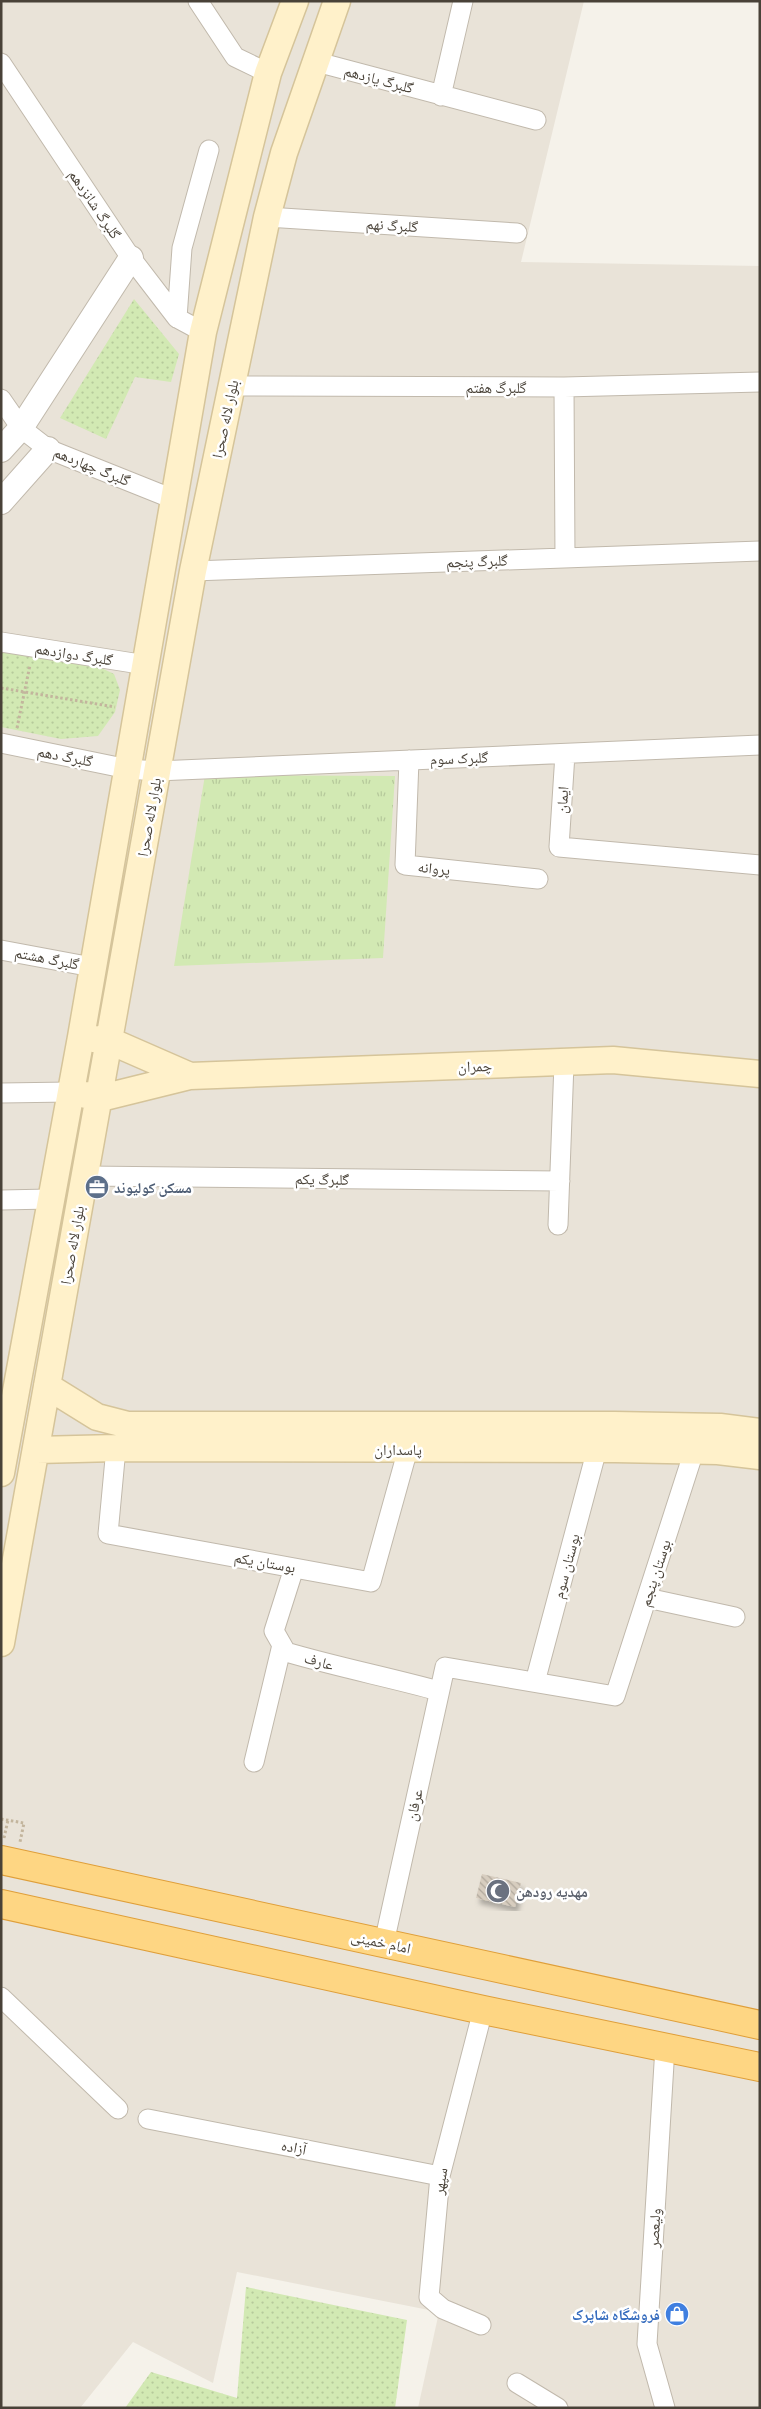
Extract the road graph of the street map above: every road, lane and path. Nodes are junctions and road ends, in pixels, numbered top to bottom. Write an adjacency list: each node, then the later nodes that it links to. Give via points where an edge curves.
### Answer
1 (198, 1): 7 (street, via 235,57)
2 (464, 1): 8 (street)
3 (294, 3): 4 (main road); 7 (main road, بلوار لاله صحرا)
4 (334, 11): 6 (main road, بلوار لاله صحرا)
5 (1, 62): 13 (street, گلبرگ شانزدهم)
6 (317, 62): 8 (street, گلبرگ یازدهم); 11 (main road, بلوار لاله صحرا, via 284,153)
7 (268, 74): 15 (main road, بلوار لاله صحرا)
8 (441, 96): 9 (street, گلبرگ یازدهم)
9 (536, 120)
10 (209, 150): 14 (street, via 182,248)
11 (267, 217): 12 (street, گلبرگ نهم); 17 (main road, بلوار لاله صحرا)
12 (517, 233)
13 (131, 258): 14 (street, گلبرگ شانزدهم); 20 (street)
14 (177, 318): 15 (street, گلبرگ شانزدهم)
15 (203, 332): 23 (main road, بلوار لاله صحرا)
16 (760, 382): 18 (street, گلبرگ هفتم)
17 (232, 386): 18 (street, گلبرگ هفتم); 27 (main road, بلوار لاله صحرا)
18 (564, 387): 26 (street)
19 (1, 399): 20 (street, گلبرگ چهاردهم)
20 (21, 428): 21 (street, گلبرگ چهاردهم); 22 (street)
21 (48, 449): 23 (street, گلبرگ چهاردهم); 24 (street)
22 (1, 450)
23 (173, 499): 30 (main road, بلوار لاله صحرا)
24 (1, 502)
25 (760, 551): 26 (street, گلبرگ پنجم)
26 (565, 558): 27 (street, گلبرگ پنجم)
27 (193, 571): 39 (main road, بلوار لاله صحرا)
28 (1, 642): 29 (street, گلبرگ دوازدهم)
29 (34, 648): 30 (street, گلبرگ دوازدهم); 32 (path)
30 (146, 665): 33 (main road, بلوار لاله صحرا)
31 (1, 688): 32 (path)
32 (24, 691): 33 (path); 34 (path)
33 (138, 711): 38 (main road, بلوار لاله صحرا)
34 (7, 744): 38 (street, گلبرگ دهم)
35 (760, 745): 36 (street, گلبرک سوم)
36 (565, 754): 37 (street, گلبرک سوم); 40 (street, ایمان, via 559,847)
37 (409, 760): 39 (street, گلبرک سوم); 41 (street, پروانه, via 405,865)
38 (128, 769): 39 (street, گلبرگ دهم); 43 (main road, بلوار لاله صحرا)
39 (157, 771): 45 (main road, بلوار لاله صحرا)
40 (760, 865)
41 (538, 879)
42 (1, 950): 43 (street, گلبرگ هشتم)
43 (92, 967): 44 (main road, بلوار لاله صحرا)
44 (81, 1037): 45 (main road, چمران); 49 (main road, بلوار لاله صحرا)
45 (110, 1040): 48 (main road, چمران); 51 (main road, بلوار لاله صحرا)
46 (564, 1063): 47 (main road, چمران, via 613,1060); 48 (main road, چمران); 53 (street)
47 (760, 1074)
48 (190, 1076): 51 (main road, چمران)
49 (70, 1092): 50 (street); 51 (main road, چمران); 54 (main road, بلوار لاله صحرا)
50 (1, 1093)
51 (101, 1098): 52 (main road, بلوار لاله صحرا)
52 (84, 1176): 53 (street, گلبرگ یکم); 57 (main road, بلوار لاله صحرا)
53 (560, 1181): 56 (street)
54 (50, 1199): 55 (street); 60 (main road, بلوار لاله صحرا)
55 (1, 1200)
56 (558, 1225)
57 (47, 1386): 59 (main road, پاسداران, via 97,1417 128,1425); 63 (main road, بلوار لاله صحرا)
58 (760, 1432): 59 (main road, پاسداران, via 634,1426)
59 (408, 1437): 61 (main road, پاسداران); 62 (main road, پاسداران); 67 (street, بوستان یکم, via 371,1582)
60 (4, 1445): 63 (street); 66 (main road, بلوار لاله صحرا)
61 (116, 1448): 63 (main road, پاسداران); 67 (street, بوستان یکم, via 108,1534)
62 (597, 1449): 64 (main road, پاسداران); 72 (street, بوستان سوم)
63 (37, 1450): 70 (main road, بلوار لاله صحرا)
64 (694, 1450): 65 (main road, پاسداران); 68 (street, بوستان پنجم)
65 (760, 1456)
66 (1, 1473)
67 (294, 1568): 71 (street, via 274,1631)
68 (647, 1598): 69 (street); 72 (street, بوستان پنجم, via 615,1696)
69 (735, 1617)
70 (1, 1643)
71 (282, 1645): 73 (street, عارف, via 286,1652 332,1666 386,1676); 74 (street)
72 (535, 1682): 73 (street, عرفان, via 445,1667)
73 (439, 1691): 80 (street, عرفان)
74 (254, 1762)
75 (1, 1819): 76 (path)
76 (24, 1823)
77 (1, 1860): 79 (highway, امام خمینی)
78 (1, 1904): 81 (highway)
79 (267, 1918): 80 (highway, امام خمینی); 81 (highway)
80 (384, 1943): 84 (highway, امام خمینی)
81 (258, 1959): 83 (highway)
82 (1, 1997): 87 (street)
83 (483, 2010): 85 (highway); 89 (street, سپهر)
84 (760, 2025)
85 (665, 2047): 86 (highway); 93 (street, ولیعصر, via 648,2344)
86 (760, 2067)
87 (118, 2109)
88 (148, 2119): 89 (street, آزاده)
89 (440, 2176): 90 (street, سپهر, via 429,2297 443,2309)
90 (481, 2325)
91 (517, 2383): 92 (street)
92 (558, 2408)
93 (665, 2408)

